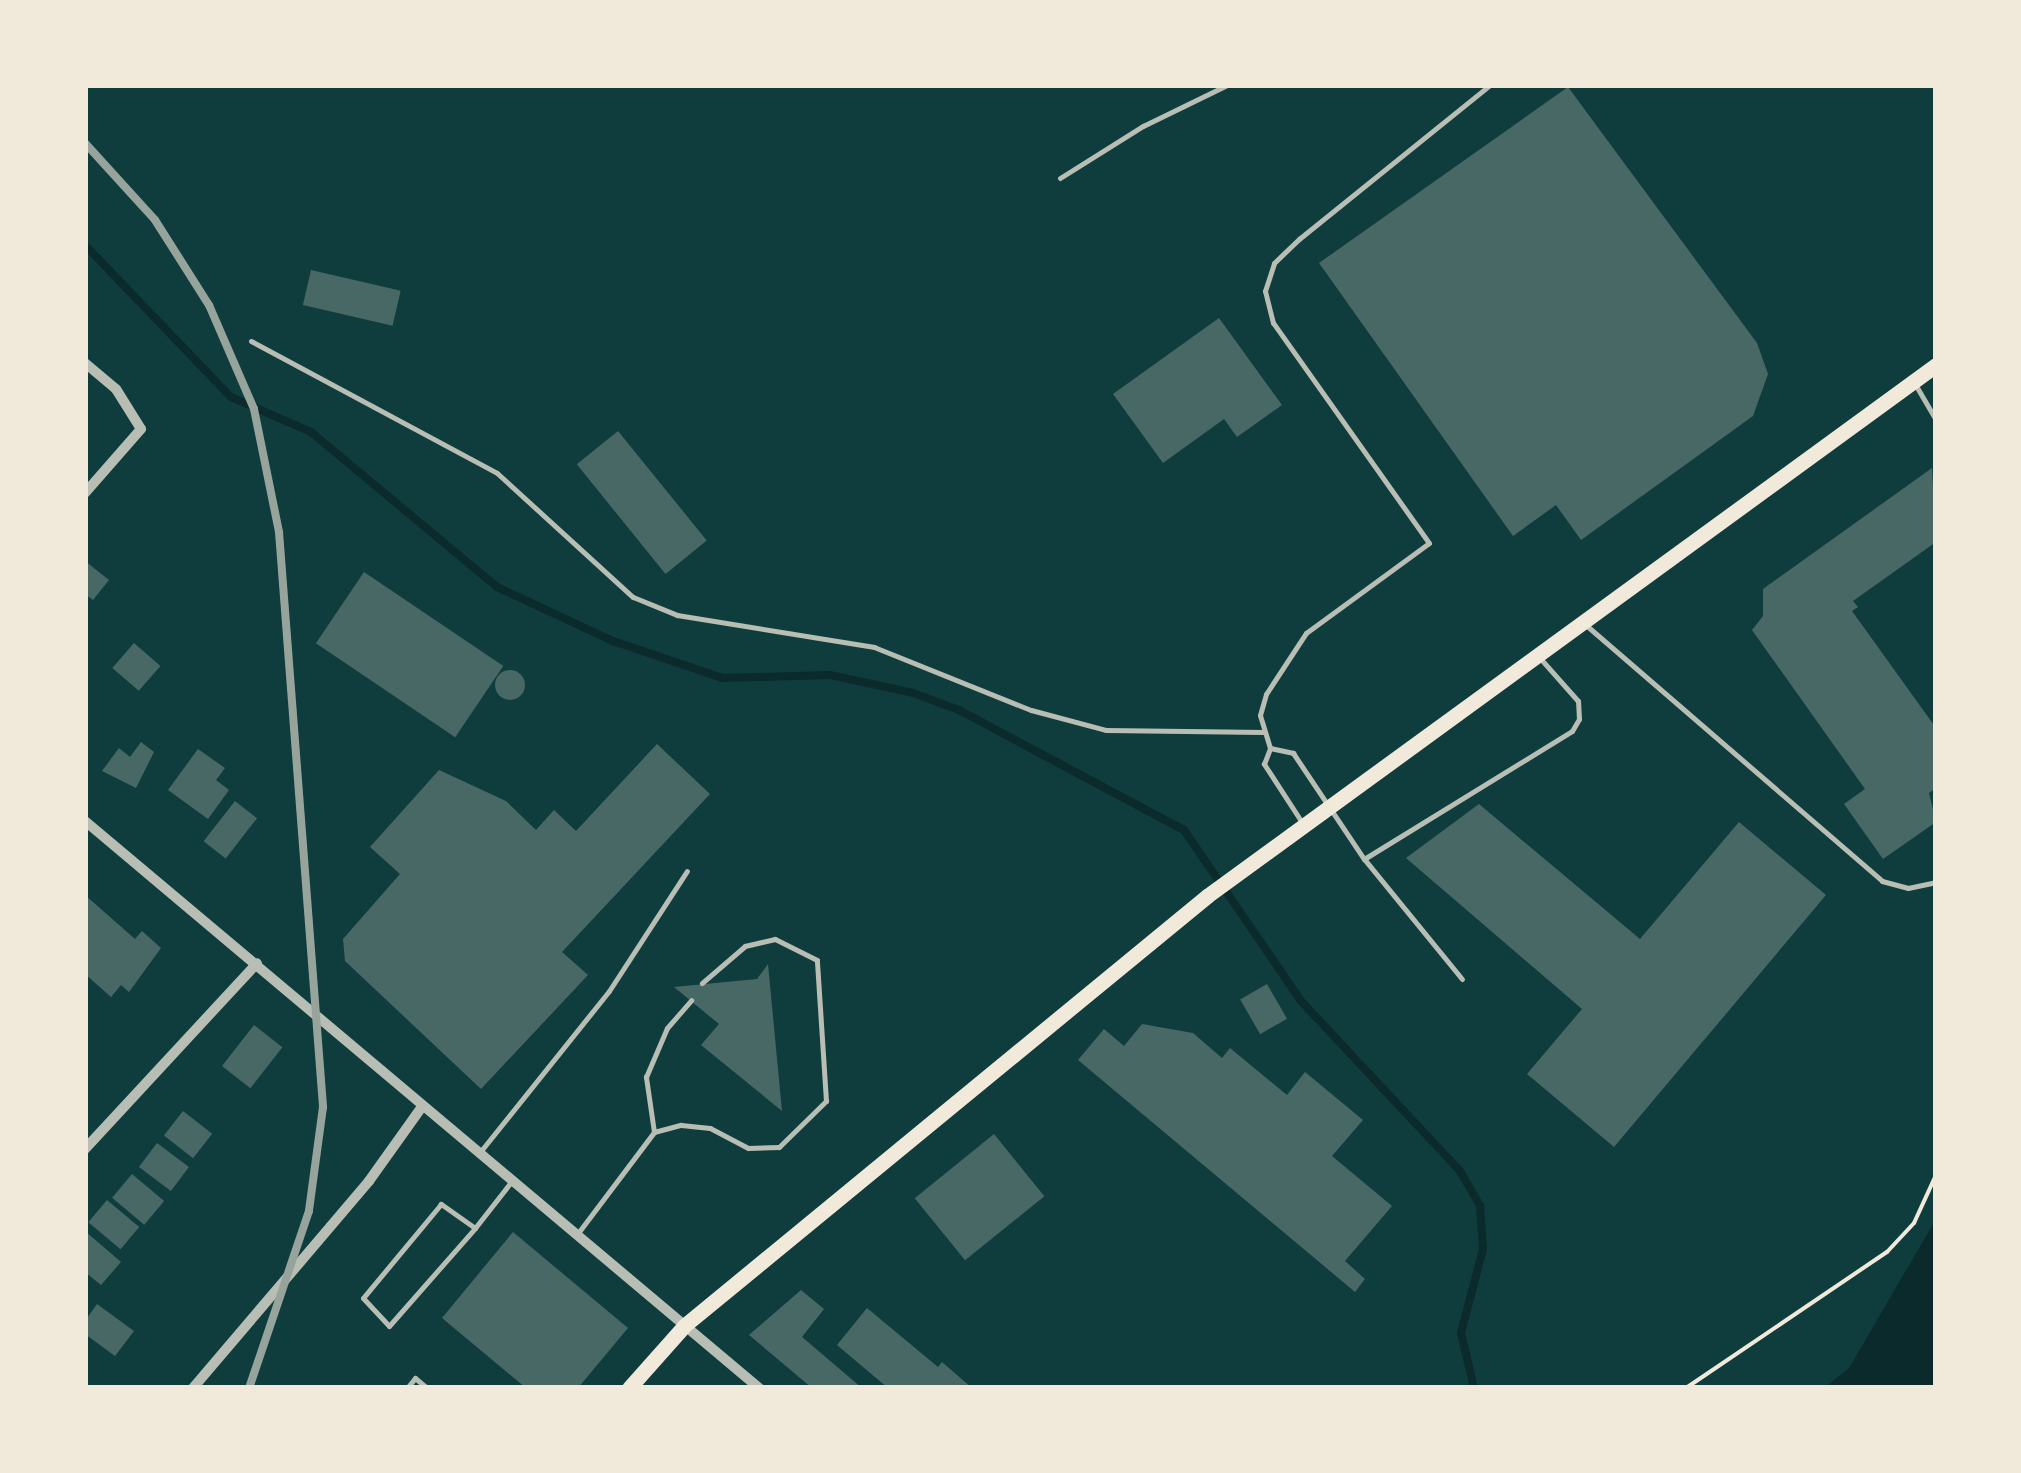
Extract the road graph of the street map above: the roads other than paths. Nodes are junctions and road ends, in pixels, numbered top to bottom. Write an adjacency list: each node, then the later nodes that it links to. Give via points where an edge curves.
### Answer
1 (1226, 85): 3 (lane)
2 (1490, 85): 12 (lane, via 1274,263 1264,291 1273,322 1429,543 1306,633 1266,694)
3 (1060, 178)
4 (251, 341): 12 (lane, via 498,473 633,597 678,615 874,647 1031,710 1106,730)
5 (85, 362): 9 (street, via 116,389 142,428)
6 (1936, 365): 7 (main road)
7 (1913, 381): 8 (lane); 10 (main road)
8 (1936, 420)
9 (85, 493)
10 (1581, 620): 11 (main road); 19 (lane, via 1882,881 1908,888)
11 (1534, 652): 14 (main road); 17 (lane, via 1578,702 1572,730)
12 (1264, 732): 13 (lane)
13 (1270, 748): 14 (lane, via 1293,753); 16 (lane, via 1264,764)
14 (1327, 805): 16 (main road); 17 (lane)
15 (85, 821): 20 (street)
16 (1302, 824): 31 (main road)
17 (1364, 858): 21 (lane)
18 (686, 871): 27 (lane, via 608,991)
19 (1936, 882)
20 (257, 963): 24 (street); 26 (street)
21 (1462, 979)
22 (702, 983): 25 (lane, via 746,946 775,939 818,960 826,1100 778,1147 748,1148 710,1128 681,1125)
23 (691, 1000): 25 (lane, via 667,1028 646,1077)
24 (421, 1108): 27 (street); 32 (street)
25 (654, 1132): 30 (lane)
26 (85, 1149)
27 (478, 1154): 28 (street)
28 (511, 1182): 29 (lane); 30 (street)
29 (475, 1228): 29 (lane, via 389,1326 362,1298 441,1204)
30 (576, 1236): 31 (street)
31 (685, 1324): 35 (main road); 36 (street)
32 (193, 1388)
33 (407, 1388): 34 (lane, via 415,1378)
34 (427, 1388)
35 (629, 1388)
36 (759, 1388)

